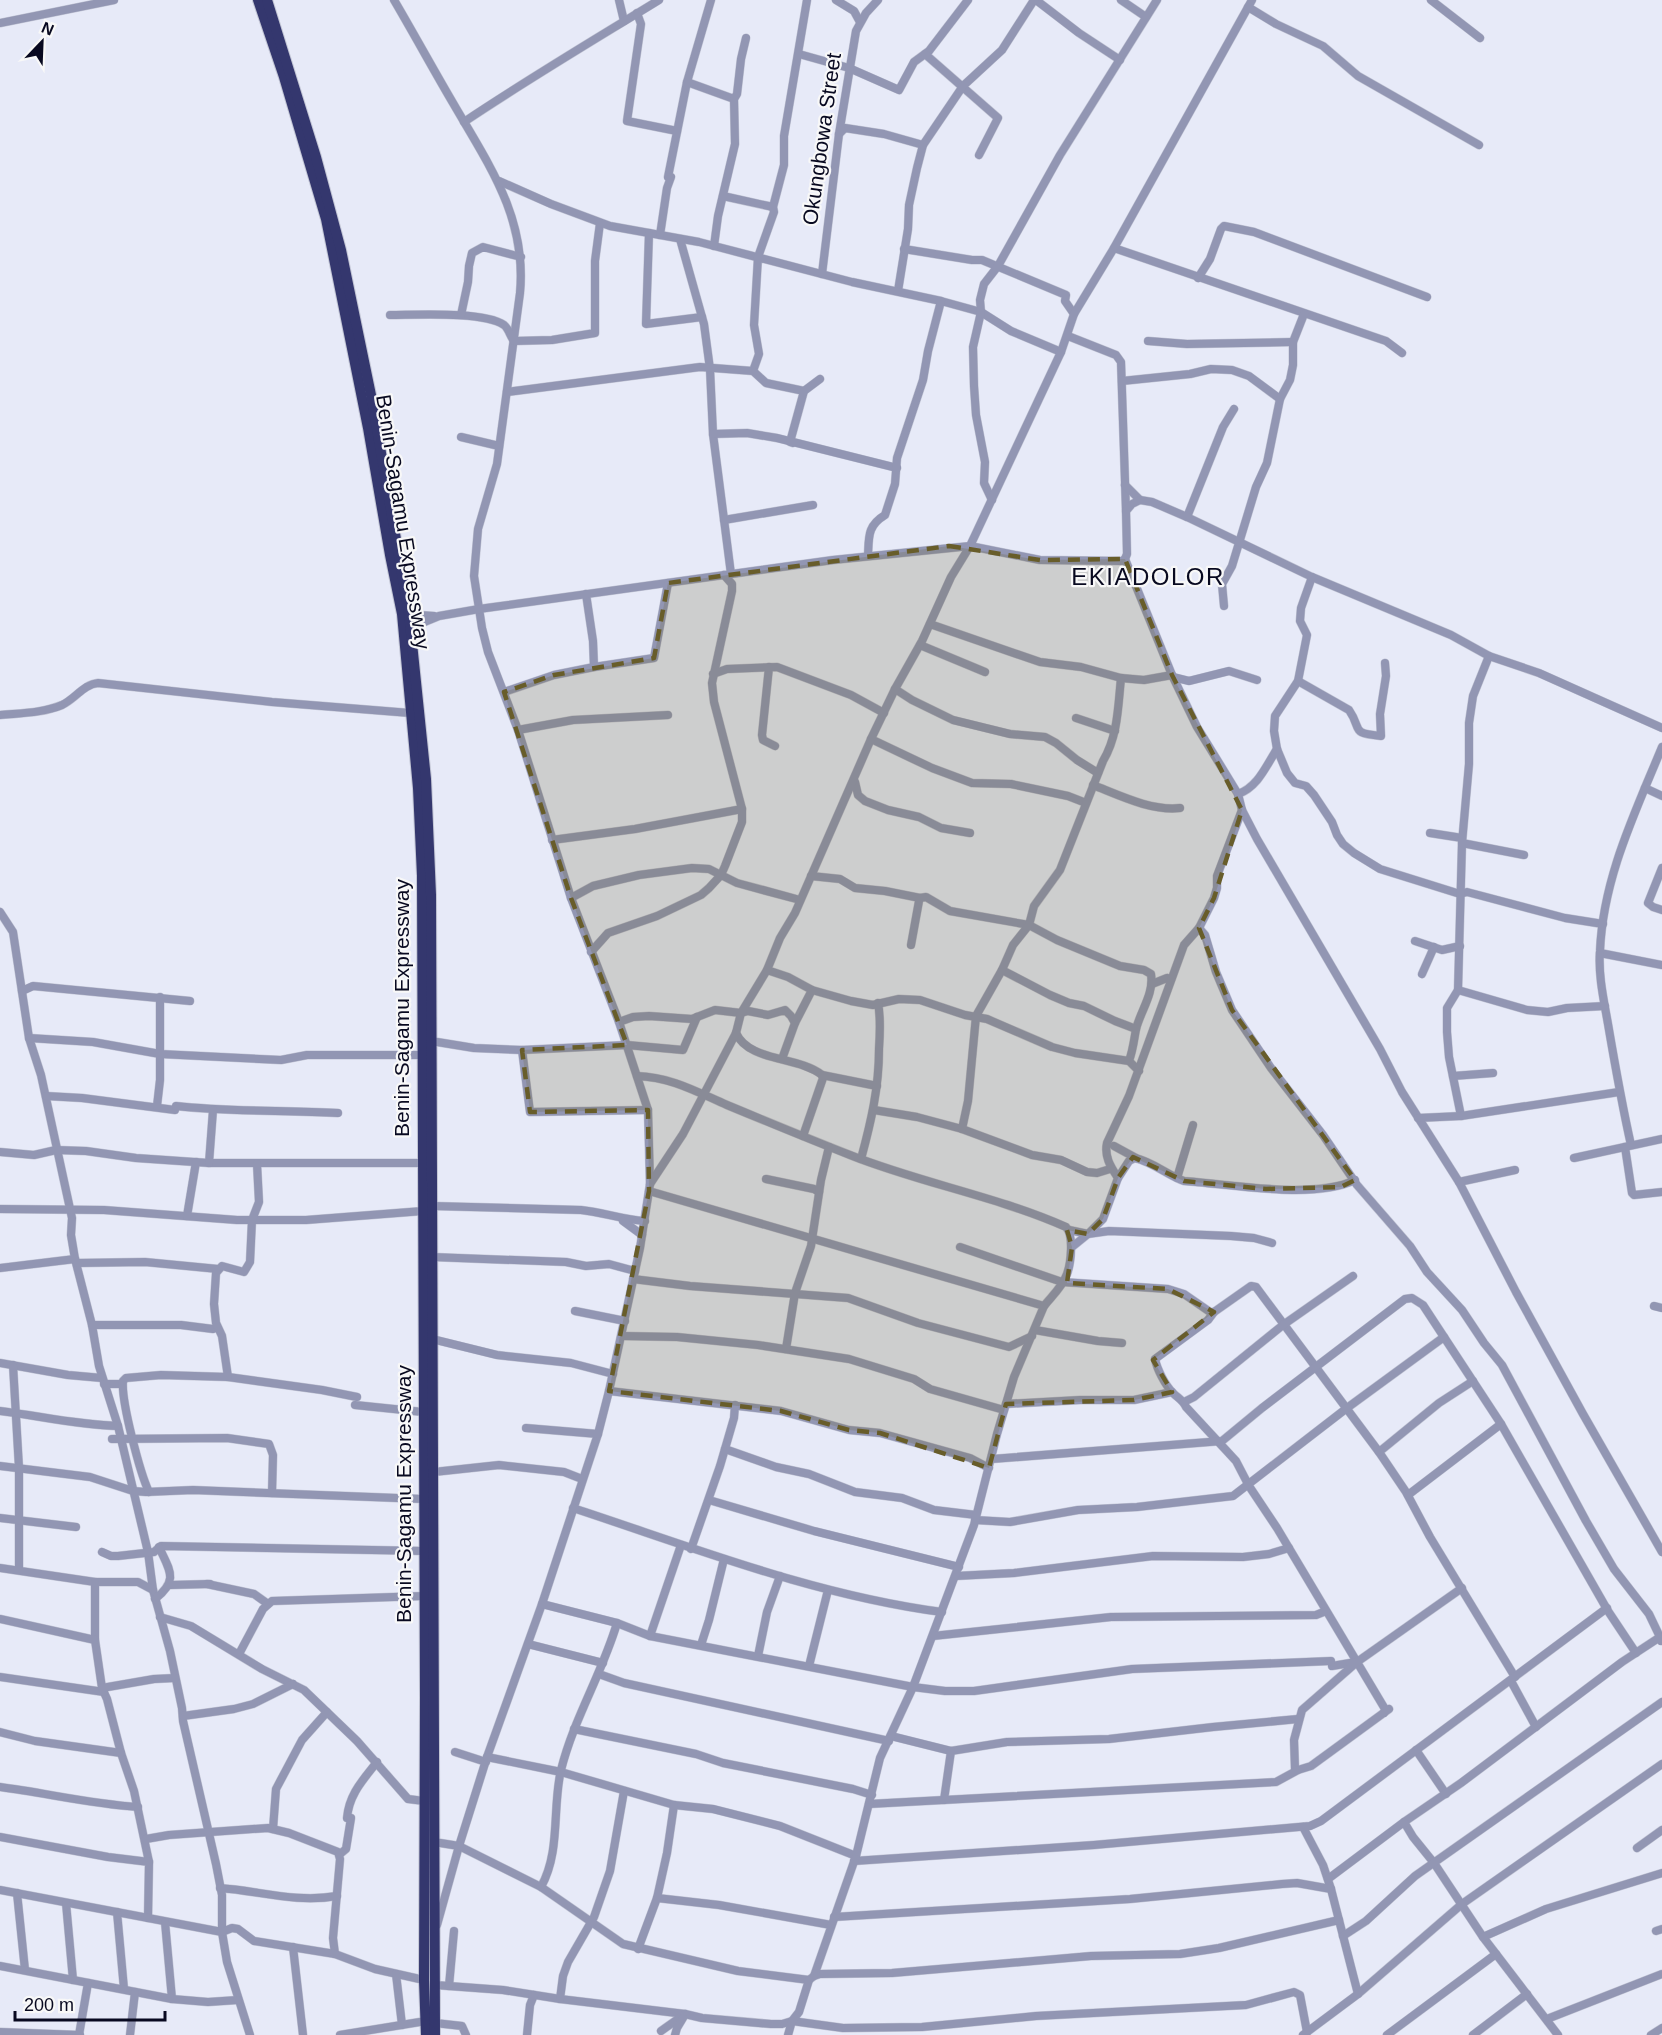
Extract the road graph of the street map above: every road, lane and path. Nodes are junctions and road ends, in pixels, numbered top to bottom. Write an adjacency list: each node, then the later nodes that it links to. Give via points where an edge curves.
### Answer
1 (114, 0): 22 (street)
2 (258, 0): 100 (highway, Benin-Sagamu Expressway, via 326,219 390,555)
3 (267, 0): 100 (highway, via 341,250 371,395)
4 (394, 0): 32 (street)
5 (619, 0): 20 (street)
6 (659, 0): 18 (street)
7 (711, 0): 29 (street)
8 (807, 0): 25 (street)
9 (836, 0): 21 (street, via 854,11)
10 (878, 0): 21 (street, Okungbowa Street)
11 (968, 0): 26 (street)
12 (1035, 0): 27 (street); 30 (street, via 1002,50)
13 (1121, 0): 19 (street)
14 (1157, 0): 19 (street)
15 (1431, 0): 17 (street)
16 (1250, 2): 35 (street, via 1276,24 1323,46 1358,76); 46 (street)
17 (1441, 3): 24 (street)
18 (637, 14): 20 (street); 33 (street, via 641,24 627,121)
19 (1146, 17): 27 (street)
20 (624, 21): 32 (street)
21 (860, 22): 28 (street, Okungbowa Street)
22 (0, 23)
23 (746, 38): 31 (street)
24 (1480, 38)
25 (799, 54): 28 (street); 40 (street, via 784,136 784,165)
26 (925, 54): 28 (street, via 914,62 899,90); 30 (street)
27 (1120, 60): 50 (street, via 1060,155)
28 (849, 68): 34 (street, Okungbowa Street)
29 (687, 82): 31 (street); 33 (street)
30 (963, 87): 36 (street); 37 (street, via 998,118)
31 (734, 99): 39 (street, via 735,144)
32 (464, 122): 38 (street)
33 (677, 131): 43 (street)
34 (839, 135): 36 (street, via 845,128); 51 (street, Okungbowa Street)
35 (1479, 145)
36 (923, 146): 47 (street, via 909,205)
37 (979, 155)
38 (499, 181): 41 (street); 48 (street, via 513,217)
39 (723, 196): 40 (street); 45 (street)
40 (773, 207): 49 (street)
41 (600, 223): 42 (street); 65 (street, via 595,261 595,333)
42 (648, 233): 43 (street); 63 (street, via 646,324)
43 (660, 236): 44 (street)
44 (680, 239): 45 (street); 63 (street)
45 (714, 246): 49 (street)
46 (1114, 248): 52 (street); 59 (street)
47 (904, 249): 50 (street); 53 (street)
48 (521, 257): 62 (street, via 483,247 472,254); 65 (street)
49 (758, 257): 51 (street); 71 (street, via 754,325 759,354)
50 (999, 266): 55 (street, via 984,284); 59 (street, via 1066,295 1065,301)
51 (822, 274): 53 (street)
52 (1198, 278): 54 (street, via 1221,229 1228,225); 60 (street)
53 (898, 291): 56 (street)
54 (1427, 297)
55 (980, 300): 57 (street); 58 (street)
56 (941, 301): 57 (street); 82 (street, via 923,380)
57 (969, 309): 58 (street)
58 (981, 312): 68 (street, via 1011,331); 84 (street, via 973,347 974,386 985,462 984,483)
59 (1074, 314): 64 (street)
60 (1304, 314): 67 (street); 69 (street, via 1386,341)
61 (390, 315): 62 (street)
62 (461, 315): 65 (street, via 502,324)
63 (702, 317): 70 (street)
64 (1068, 336): 68 (street); 73 (street, via 1116,355 1121,362)
65 (514, 341): 75 (street)
66 (1148, 341): 67 (street)
67 (1293, 342): 76 (street, via 1290,380)
68 (1061, 352): 84 (street)
69 (1402, 353)
70 (710, 369): 71 (street); 75 (street, via 700,367); 78 (street)
71 (753, 371): 74 (street, via 766,383)
72 (820, 379): 74 (street)
73 (1122, 381): 76 (street, via 1211,369 1232,370 1249,376); 83 (street)
74 (804, 391): 80 (street)
75 (507, 392): 81 (street)
76 (1280, 399): 90 (street, via 1267,464)
77 (1234, 409): 88 (street)
78 (713, 434): 80 (street, via 747,433); 89 (street)
79 (461, 437): 81 (street)
80 (790, 442): 82 (street)
81 (499, 446): 99 (street, via 478,529 474,576)
82 (893, 469): 92 (street, via 895,484 885,515 870,529)
83 (1125, 485): 85 (street); 87 (street)
84 (992, 500): 91 (street)
85 (1140, 500): 87 (street); 88 (street)
86 (813, 505): 89 (street)
87 (1126, 511): 93 (street)
88 (1187, 517): 90 (street)
89 (724, 520): 94 (street)
90 (1238, 542): 95 (street); 98 (street, via 1222,584)
91 (970, 546): 92 (street); 93 (street, via 1040,560); 102 (street)
92 (868, 556): 94 (street)
93 (1125, 559): 111 (street)
94 (727, 575): 96 (street); 110 (street, via 732,591)
95 (1312, 577): 105 (street, via 1451,635); 114 (street, via 1301,608 1300,621 1307,635)
96 (668, 583): 97 (street); 107 (street, via 654,658)
97 (586, 594): 99 (street); 107 (street)
98 (1224, 606)
99 (479, 609): 101 (street); 116 (street, via 488,652)
100 (406, 614): 101 (street); 103 (highway)
101 (439, 616): 103 (street)
102 (930, 624): 104 (street); 112 (street, via 1040,662)
103 (407, 626): 117 (highway, Benin-Sagamu Expressway); 183 (highway, via 426,779 431,895)
104 (920, 645): 109 (street); 115 (street)
105 (1489, 656): 122 (street, via 1539,673); 142 (street, via 1473,696 1469,723)
106 (1385, 663): 114 (street, via 1381,736 1363,735 1356,729 1349,710)
107 (594, 667): 116 (street)
108 (769, 667): 110 (street, via 728,669); 118 (street, via 851,695); 126 (street, via 762,735 763,740)
109 (985, 672)
110 (713, 674): 137 (street, via 714,702)
111 (1173, 676): 112 (street); 113 (street, via 1189,681 1229,671); 133 (street, via 1197,727)
112 (1121, 678): 124 (street)
113 (1257, 680)
114 (1298, 681): 128 (street, via 1275,716)
115 (895, 689): 118 (street); 129 (street, via 953,720 1010,734 1045,737)
116 (504, 692): 123 (street)
117 (410, 713): 119 (street, via 98,683 54,708); 187 (highway, Benin-Sagamu Expressway, via 422,876)
118 (884, 713): 125 (street)
119 (0, 715)
120 (669, 715): 123 (street, via 573,720)
121 (1076, 717): 124 (street)
122 (1662, 728)
123 (518, 729): 141 (street)
124 (1115, 732): 129 (street)
125 (871, 739): 130 (street); 135 (street, via 972,783 1011,784)
126 (775, 746)
127 (1662, 747): 132 (street)
128 (1277, 748): 133 (street, via 1249,790); 147 (street, via 1287,773 1294,783 1306,786 1314,795 1343,844 1380,869)
129 (1098, 773): 131 (street)
130 (854, 780): 139 (street, via 858,795 865,801 919,817 941,828); 146 (street)
131 (1094, 784): 135 (street); 136 (street, via 1164,809)
132 (1645, 788): 134 (street); 153 (street, via 1613,870)
133 (1238, 794): 138 (street)
134 (1662, 796)
135 (1086, 803): 154 (street, via 1060,870 1034,906)
136 (1180, 808)
137 (742, 809): 141 (street); 145 (street, via 742,822)
138 (1242, 810): 155 (street, via 1217,876 1214,898); 205 (street)
139 (970, 833)
140 (1430, 833): 142 (street)
141 (552, 840): 148 (street)
142 (1462, 840): 143 (street); 147 (street)
143 (1524, 855)
144 (1662, 868): 151 (street, via 1648,903)
145 (722, 875): 148 (street, via 692,868 639,875 593,886); 150 (street); 160 (street, via 701,895 608,933)
146 (811, 876): 149 (street, via 840,879 855,888); 150 (street)
147 (1460, 894): 153 (street, via 1467,892); 158 (street)
148 (571, 898): 160 (street)
149 (920, 898): 154 (street, via 932,899 960,913); 157 (street)
150 (800, 900): 163 (street)
151 (1662, 910)
152 (0, 912): 170 (street, via 13,932)
153 (1603, 924): 161 (street)
154 (1029, 925): 164 (street, via 1013,945); 167 (street, via 1120,966 1144,970 1151,974)
155 (1199, 928): 190 (street, via 1178,959); 227 (street, via 1232,1010)
156 (1415, 941): 159 (street)
157 (911, 945)
158 (1460, 946): 159 (street, via 1442,950); 169 (street)
159 (1434, 947): 165 (street)
160 (591, 952): 178 (street)
161 (1599, 953): 162 (street); 174 (street)
162 (1662, 965)
163 (767, 970): 168 (street); 175 (street)
164 (1002, 970): 176 (street); 180 (street, via 1050,995)
165 (1422, 974)
166 (1167, 978): 167 (street)
167 (1152, 984): 180 (street)
168 (812, 990): 173 (street, via 851,1001); 179 (street)
169 (1458, 990): 174 (street, via 1527,1010 1548,1012); 194 (street, via 1447,1008)
170 (22, 991): 171 (street, via 33,986); 182 (street)
171 (160, 997): 172 (street); 186 (street)
172 (190, 1001)
173 (878, 1003): 176 (street, via 920,1000); 195 (street)
174 (1605, 1006): 196 (street)
175 (741, 1013): 177 (street, via 715,1010); 179 (street, via 768,1015 785,1010); 181 (street)
176 (976, 1016): 189 (street, via 1052,1047); 207 (street)
177 (697, 1017): 178 (street, via 640,1016); 184 (street, via 683,1050)
178 (619, 1022): 184 (street)
179 (795, 1023): 188 (street)
180 (1136, 1029): 189 (street)
181 (736, 1033): 188 (street, via 740,1043 753,1051); 197 (street)
182 (28, 1038): 186 (street, via 93,1042); 198 (street)
183 (430, 1041): 185 (street); 233 (highway)
184 (627, 1045): 185 (street); 193 (street)
185 (522, 1050): 201 (street, via 530,1112)
186 (160, 1054): 187 (street, via 281,1060 307,1055); 199 (street)
187 (421, 1055): 220 (highway, Benin-Sagamu Expressway)
188 (782, 1059): 192 (street)
189 (1129, 1061): 190 (street)
190 (1139, 1071): 222 (street, via 1107,1143)
191 (1493, 1074): 194 (street)
192 (822, 1075): 195 (street); 208 (street)
193 (637, 1076): 197 (street, via 669,1080); 201 (street)
194 (1453, 1076): 204 (street)
195 (877, 1086): 202 (street)
196 (1619, 1092): 204 (street); 211 (street)
197 (704, 1094): 208 (street); 229 (street)
198 (46, 1096): 199 (street); 213 (street)
199 (157, 1106): 200 (street)
200 (213, 1110): 203 (street); 219 (street)
201 (648, 1110): 229 (street)
202 (874, 1110): 207 (street); 217 (street)
203 (338, 1113)
204 (1461, 1116): 205 (street)
205 (1418, 1118): 228 (street)
206 (1193, 1125): 225 (street)
207 (962, 1129): 222 (street, via 1087,1172)
208 (803, 1136): 212 (street)
209 (1662, 1139): 211 (street)
210 (1114, 1146): 215 (street)
211 (1628, 1146): 216 (street); 231 (street, via 1632,1193)
212 (830, 1147): 217 (street); 230 (street)
213 (56, 1150): 214 (street, via 34,1155); 218 (street); 234 (street)
214 (0, 1152)
215 (1136, 1158): 224 (street, via 1129,1161); 225 (street)
216 (1574, 1158)
217 (861, 1159): 239 (street, via 995,1200)
218 (196, 1162): 219 (street); 235 (street)
219 (209, 1163): 221 (street)
220 (423, 1163): 221 (street); 233 (highway, Benin-Sagamu Expressway)
221 (257, 1164): 237 (street, via 260,1202)
222 (1110, 1169): 224 (street)
223 (1515, 1170): 228 (street)
224 (1118, 1178): 241 (street, via 1102,1219)
225 (1177, 1178): 227 (street, via 1266,1189 1341,1187)
226 (766, 1179): 230 (street)
227 (1355, 1180): 351 (street, via 1502,1365 1586,1521 1614,1569 1649,1614)
228 (1459, 1182): 325 (street)
229 (650, 1187): 238 (street); 242 (street)
230 (819, 1192): 242 (street)
231 (1662, 1192)
232 (0, 1209): 234 (street)
233 (428, 1209): 236 (street, via 580,1210); 237 (street, via 306,1220); 246 (highway); 286 (highway, Benin-Sagamu Expressway)
234 (70, 1211): 235 (street); 247 (street)
235 (187, 1216): 237 (street)
236 (620, 1218): 238 (street); 240 (street)
237 (252, 1220): 249 (street, via 246,1271 226,1266)
238 (645, 1221): 240 (street)
239 (1069, 1230): 241 (street); 245 (street)
240 (642, 1234): 250 (street)
241 (1088, 1234): 243 (street, via 1109,1231 1231,1236); 245 (street)
242 (812, 1238): 255 (street); 256 (street)
243 (1272, 1243)
244 (960, 1247): 253 (street)
245 (1072, 1247): 253 (street, via 1068,1274)
246 (432, 1257): 250 (street, via 609,1264); 266 (highway)
247 (75, 1259): 248 (street); 249 (street, via 77,1263 145,1262); 260 (street)
248 (0, 1268)
249 (218, 1269): 275 (street, via 215,1317)
250 (634, 1275): 255 (street, via 690,1286); 259 (street)
251 (1353, 1276): 261 (street)
252 (1260, 1281): 254 (street)
253 (1062, 1282): 256 (street); 258 (street, via 1168,1289)
254 (1251, 1287): 258 (street); 261 (street, via 1256,1287)
255 (795, 1293): 268 (street, via 848,1298 918,1323); 269 (street)
256 (1044, 1306): 263 (street)
257 (575, 1311): 259 (street)
258 (1214, 1312): 280 (street, via 1155,1359)
259 (624, 1322): 264 (street)
260 (92, 1325): 262 (street); 276 (street)
261 (1283, 1325): 273 (street); 281 (street)
262 (213, 1329)
263 (1034, 1332): 267 (street); 268 (street); 270 (street)
264 (622, 1336): 269 (street, via 688,1338); 274 (street)
265 (1444, 1337): 273 (street, via 1423,1305 1412,1298 1405,1299); 277 (street); 284 (street)
266 (432, 1339): 274 (street, via 497,1355 571,1364); 305 (highway)
267 (1122, 1343)
268 (1009, 1347): 270 (street)
269 (786, 1349): 283 (street, via 849,1359 914,1379 930,1389)
270 (1022, 1357): 283 (street)
271 (0, 1362): 272 (street)
272 (13, 1365): 276 (street); 287 (street)
273 (1315, 1367): 284 (street); 296 (street)
274 (613, 1374): 279 (street)
275 (228, 1377): 278 (street, via 161,1375 126,1378); 286 (street, via 322,1390 356,1401)
276 (103, 1381): 278 (street); 289 (street)
277 (1473, 1381): 288 (street); 298 (street)
278 (122, 1384): 293 (street)
279 (609, 1391): 282 (street); 291 (street)
280 (1172, 1392): 281 (street); 283 (street, via 1134,1400)
281 (1184, 1402): 296 (street)
282 (735, 1405): 297 (street); 304 (street, via 880,1433 970,1458)
283 (1005, 1407): 299 (street)
284 (1347, 1408): 298 (street); 307 (street)
285 (0, 1411): 287 (street)
286 (423, 1412): 312 (highway, Benin-Sagamu Expressway)
287 (15, 1413): 289 (street); 301 (street)
288 (1502, 1424): 311 (street); 342 (street)
289 (118, 1426): 295 (street)
290 (526, 1428): 291 (street)
291 (598, 1434): 306 (street)
292 (205, 1436): 294 (street)
293 (134, 1438): 294 (street); 295 (street); 303 (street)
294 (112, 1439): 310 (street, via 227,1438 269,1444 273,1455)
295 (122, 1440): 302 (street)
296 (1219, 1442): 299 (street); 307 (street, via 1236,1461)
297 (724, 1449): 313 (street); 316 (street, via 855,1492 903,1498 939,1511)
298 (1379, 1452): 311 (street)
299 (992, 1459): 304 (street)
300 (0, 1466): 301 (street)
301 (19, 1468): 308 (street, via 90,1477); 317 (street)
302 (128, 1468): 303 (street); 308 (street)
303 (141, 1468): 309 (street)
304 (990, 1468): 316 (street)
305 (434, 1472): 306 (street, via 499,1464 564,1472); 400 (highway)
306 (582, 1479): 314 (street)
307 (1249, 1486): 316 (street, via 1233,1496 1078,1510 1010,1522); 320 (street)
308 (133, 1491): 309 (street); 323 (street)
309 (149, 1492): 310 (street)
310 (272, 1493): 312 (street)
311 (1408, 1495): 336 (street)
312 (423, 1499): 324 (highway, Benin-Sagamu Expressway)
313 (709, 1500): 321 (street); 327 (street)
314 (573, 1508): 319 (street); 341 (street)
315 (0, 1518): 317 (street)
316 (976, 1518): 327 (street)
317 (19, 1521): 318 (street); 329 (street)
318 (76, 1527)
319 (681, 1545): 321 (street); 348 (street)
320 (1289, 1548): 331 (street, via 1243,1557 1153,1556); 344 (street)
321 (691, 1549): 326 (street)
322 (102, 1551): 323 (street, via 118,1556)
323 (156, 1551): 324 (street); 335 (street, via 171,1574); 338 (street)
324 (424, 1551): 339 (highway, Benin-Sagamu Expressway)
325 (1662, 1552)
326 (724, 1559): 330 (street); 353 (street)
327 (959, 1567): 331 (street)
328 (0, 1568): 329 (street)
329 (19, 1570): 332 (street)
330 (780, 1576): 337 (street); 356 (street)
331 (956, 1576): 343 (street)
332 (95, 1582): 338 (street, via 138,1582); 350 (street)
333 (207, 1584): 334 (street); 335 (street); 340 (street, via 254,1594)
334 (219, 1584)
335 (170, 1585): 338 (street)
336 (1462, 1588): 357 (street); 363 (street)
337 (828, 1590): 343 (street); 359 (street)
338 (154, 1594): 345 (street)
339 (424, 1596): 340 (street, via 277,1600); 389 (highway, Benin-Sagamu Expressway)
340 (268, 1604): 354 (street)
341 (542, 1604): 347 (street); 352 (street)
342 (1607, 1608): 355 (street); 363 (street)
343 (942, 1611): 349 (street)
344 (1326, 1611): 349 (street, via 1316,1615 1111,1617); 357 (street)
345 (160, 1617): 354 (street, via 191,1626); 362 (street)
346 (0, 1619): 350 (street)
347 (616, 1623): 348 (street); 358 (street)
348 (650, 1636): 353 (street)
349 (933, 1636): 365 (street)
350 (95, 1640): 366 (street)
351 (1661, 1640): 355 (street)
352 (528, 1644): 358 (street); 379 (street)
353 (701, 1645): 356 (street)
354 (238, 1653): 364 (street)
355 (1636, 1653): 371 (street)
356 (758, 1656): 359 (street)
357 (1357, 1662): 365 (street, via 1132,1669 974,1691); 370 (street, via 1302,1710); 382 (street, via 1387,1711 1311,1766)
358 (603, 1663): 360 (street)
359 (809, 1666): 365 (street)
360 (599, 1674): 372 (street); 374 (street, via 624,1683)
361 (0, 1677): 366 (street)
362 (175, 1678): 366 (street, via 154,1678); 369 (street)
363 (1513, 1679): 371 (street); 375 (street)
364 (293, 1684): 368 (street); 369 (street, via 243,1707)
365 (913, 1686): 374 (street)
366 (103, 1690): 378 (street)
367 (1662, 1702): 406 (street)
368 (327, 1712): 380 (street); 395 (street, via 302,1740 276,1789)
369 (183, 1716): 397 (street)
370 (1298, 1719): 376 (street, via 1109,1739 1007,1742); 382 (street, via 1294,1740)
371 (1536, 1727): 386 (street)
372 (574, 1729): 383 (street); 387 (street)
373 (0, 1732): 378 (street)
374 (890, 1739): 376 (street); 387 (street, via 873,1779)
375 (1416, 1750): 386 (street); 394 (street, via 1321,1821)
376 (951, 1751): 388 (street)
377 (455, 1752): 379 (street)
378 (121, 1753): 392 (street)
379 (487, 1759): 383 (street); 401 (street)
380 (377, 1762): 389 (street, via 408,1800); 403 (street, via 348,1804 346,1849)
381 (1662, 1764): 417 (street)
382 (1298, 1770): 388 (street, via 1276,1782)
383 (561, 1772): 385 (street); 409 (street, via 550,1866)
384 (0, 1787): 392 (street)
385 (624, 1791): 391 (street); 423 (street, via 610,1871)
386 (1446, 1794): 393 (street)
387 (872, 1795): 390 (street)
388 (944, 1800): 390 (street)
389 (424, 1801): 439 (highway, Benin-Sagamu Expressway)
390 (869, 1804): 404 (street)
391 (674, 1805): 404 (street, via 713,1809 780,1826); 415 (street)
392 (138, 1807): 399 (street)
393 (1404, 1822): 406 (street); 408 (street)
394 (1303, 1827): 404 (street, via 1104,1845); 408 (street)
395 (273, 1829): 397 (street); 403 (street)
396 (1662, 1830): 402 (street)
397 (208, 1833): 399 (street); 410 (street)
398 (0, 1837): 405 (street)
399 (146, 1839): 405 (street)
400 (434, 1842): 401 (street); 425 (highway)
401 (459, 1846): 409 (street); 425 (street)
402 (1637, 1848)
403 (340, 1854): 414 (street)
404 (855, 1858): 421 (street)
405 (149, 1862): 419 (street)
406 (1434, 1863): 417 (street); 427 (street)
407 (1662, 1873): 428 (street, via 1570,1900)
408 (1328, 1879): 411 (street)
409 (541, 1887): 423 (street)
410 (220, 1888): 414 (street, via 300,1899); 424 (street)
411 (1331, 1889): 420 (street); 421 (street, via 1297,1883)
412 (0, 1890): 413 (street)
413 (17, 1893): 416 (street); 434 (street)
414 (337, 1896): 431 (street)
415 (657, 1898): 421 (street); 430 (street)
416 (66, 1903): 418 (street); 438 (street)
417 (1462, 1904): 428 (street); 445 (street)
418 (117, 1912): 419 (street); 443 (street)
419 (148, 1918): 422 (street)
420 (1339, 1920): 427 (street); 437 (street, via 1219,1948 1180,1953 1091,1956 892,1973 820,1974)
421 (832, 1921): 437 (street)
422 (165, 1922): 424 (street); 448 (street)
423 (591, 1922): 430 (street, via 615,1940); 449 (street, via 571,1955)
424 (222, 1932): 429 (street, via 238,1929 254,1941); 450 (street)
425 (435, 1932): 441 (highway)
426 (453, 1932): 442 (street)
427 (1343, 1936): 445 (street)
428 (1483, 1937): 432 (street)
429 (293, 1947): 431 (street); 463 (street)
430 (638, 1949): 437 (street, via 738,1971)
431 (335, 1954): 435 (street)
432 (1496, 1954): 446 (street); 471 (street)
433 (0, 1966): 434 (street)
434 (25, 1970): 438 (street)
435 (396, 1974): 439 (street); 455 (street)
436 (1662, 1974): 452 (street)
437 (811, 1978): 453 (street)
438 (73, 1980): 440 (street)
439 (424, 1980): 454 (highway, Benin-Sagamu Expressway)
440 (88, 1983): 443 (street); 460 (street)
441 (435, 1985): 442 (street); 454 (highway)
442 (449, 1986): 447 (street)
443 (124, 1989): 444 (street)
444 (135, 1992): 448 (street); 461 (street)
445 (1358, 1994): 459 (street)
446 (1527, 1994): 452 (street); 472 (street)
447 (534, 1995): 449 (street); 468 (street)
448 (172, 1999): 450 (street)
449 (560, 1999): 451 (street)
450 (238, 2000): 462 (street)
451 (685, 2014): 453 (street, via 749,2023); 457 (street); 469 (street)
452 (1547, 2019): 473 (street)
453 (792, 2021): 459 (street, via 843,2028 922,2027 1036,2016 1246,2005 1294,1992 1300,1995); 470 (street)
454 (430, 2022): 455 (street); 465 (highway, Benin-Sagamu Expressway); 466 (highway); 467 (street, via 458,2024)
455 (402, 2025): 464 (street)
456 (1662, 2028): 474 (street)
457 (661, 2031)
458 (0, 2032): 460 (street)
459 (1305, 2033)
460 (80, 2035)
461 (130, 2035)
462 (250, 2035)
463 (303, 2035)
464 (340, 2035)
465 (426, 2035)
466 (435, 2035)
467 (466, 2035)
468 (527, 2035)
469 (675, 2035)
470 (788, 2035)
471 (1387, 2035)
472 (1473, 2035)
473 (1558, 2035)
474 (1651, 2035)

